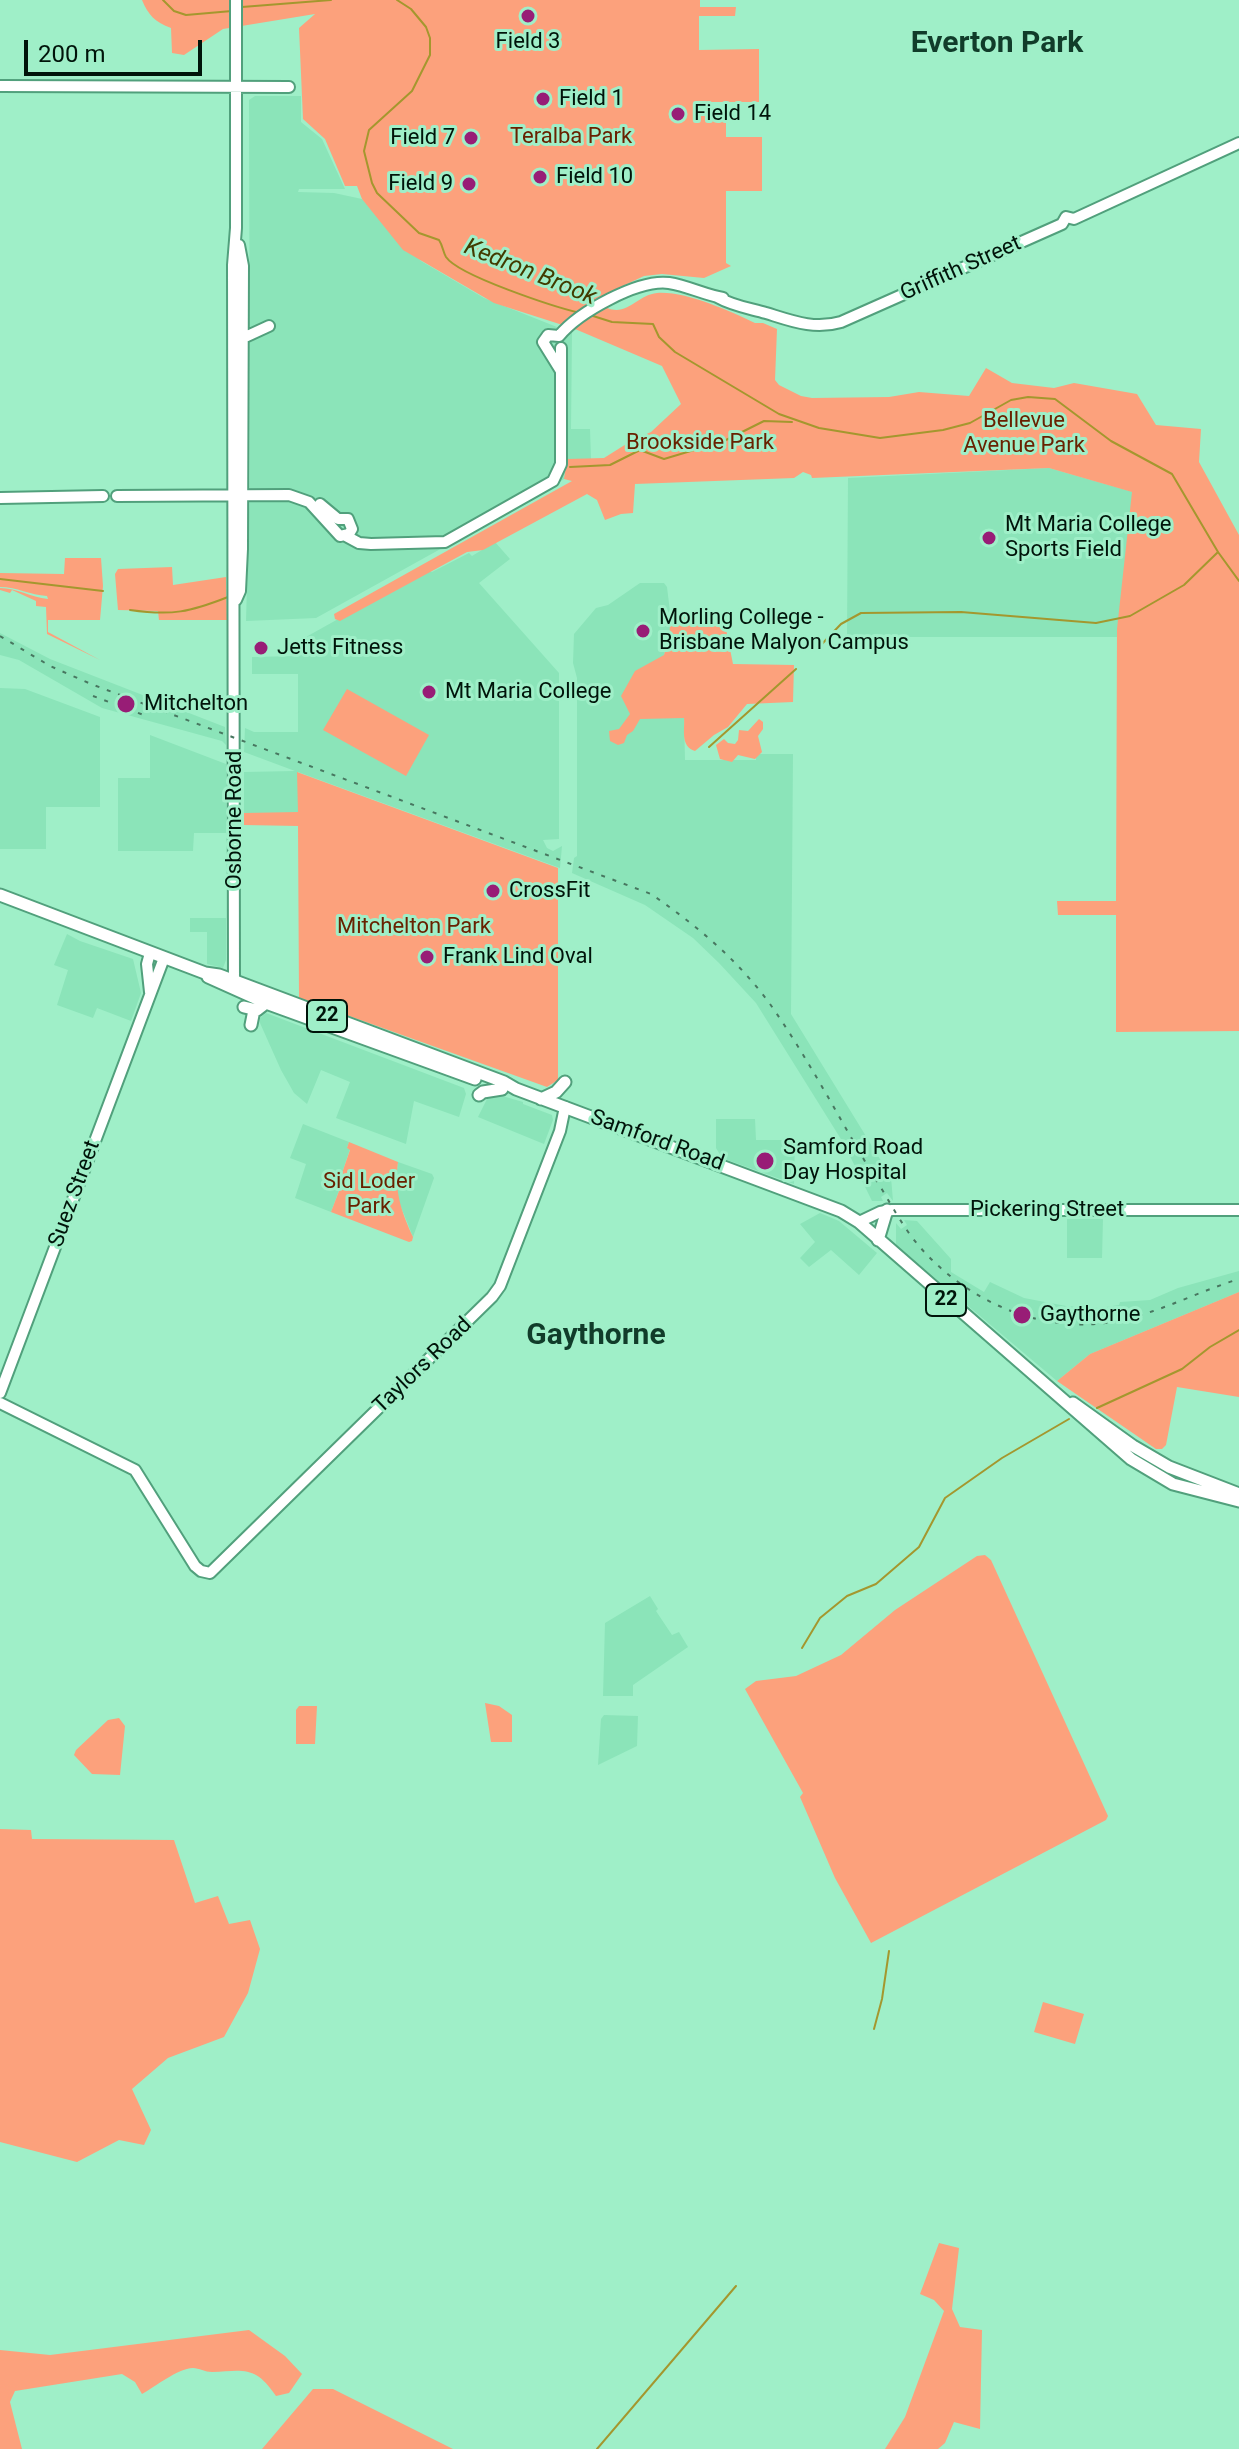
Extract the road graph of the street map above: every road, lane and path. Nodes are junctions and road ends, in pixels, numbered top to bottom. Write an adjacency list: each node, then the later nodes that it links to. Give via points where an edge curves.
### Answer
1 (236, 0): 3 (street, Osborne Road)
2 (0, 86): 3 (street)
3 (235, 87): 4 (street); 6 (street, Osborne Road)
4 (289, 87)
5 (1239, 143): 12 (street, Griffith Street, via 1074,219 1071,229 1062,224 841,322 800,324 678,285 636,286 569,326 557,345 561,464 553,481 444,542 377,542)
6 (236, 228): 8 (street, Osborne Road, via 243,266); 9 (street, Osborne Road)
7 (269, 326): 8 (street)
8 (243, 338): 9 (street, Osborne Road)
9 (239, 493): 10 (street, via 117,496 109,503 103,496); 11 (street, via 303,498); 16 (street, Osborne Road, via 233,590)
10 (3, 495)
11 (335, 522): 12 (street, via 337,534); 12 (street, via 348,519)
12 (349, 532)
13 (0, 895): 14 (main road, Samford Road / 22)
14 (150, 953): 15 (main road, Samford Road / 22); 17 (street, Suez Street)
15 (164, 958): 16 (main road, Samford Road / 22); 17 (street, Suez Street)
16 (234, 986): 18 (main road, Samford Road / 22); 22 (main road, Samford Road / 22)
17 (150, 994): 30 (street, Suez Street)
18 (266, 1003): 19 (main road, via 249,1009); 21 (main road, Samford Road / 22)
19 (251, 1025)
20 (565, 1082): 24 (main road)
21 (502, 1089): 22 (main road, Samford Road / 22); 23 (main road)
22 (516, 1089): 24 (main road, Samford Road / 22)
23 (479, 1095)
24 (541, 1099): 25 (main road, Samford Road / 22)
25 (565, 1107): 28 (main road, Samford Road / 22); 32 (street, Taylors Road, via 540,1184 492,1297 210,1573 195,1566 135,1470)
26 (887, 1210): 27 (street, Pickering Street); 28 (street, Pickering Street); 29 (main road)
27 (1239, 1210)
28 (859, 1222): 29 (main road, Samford Road / 22)
29 (878, 1240): 31 (main road, Samford Road / 22)
30 (0, 1393)
31 (1062, 1398): 33 (main road, Samford Road / 22, via 1169,1467); 34 (main road, Samford Road / 22, via 1149,1472 1195,1492)
32 (0, 1403)
33 (1239, 1494)
34 (1239, 1501)

